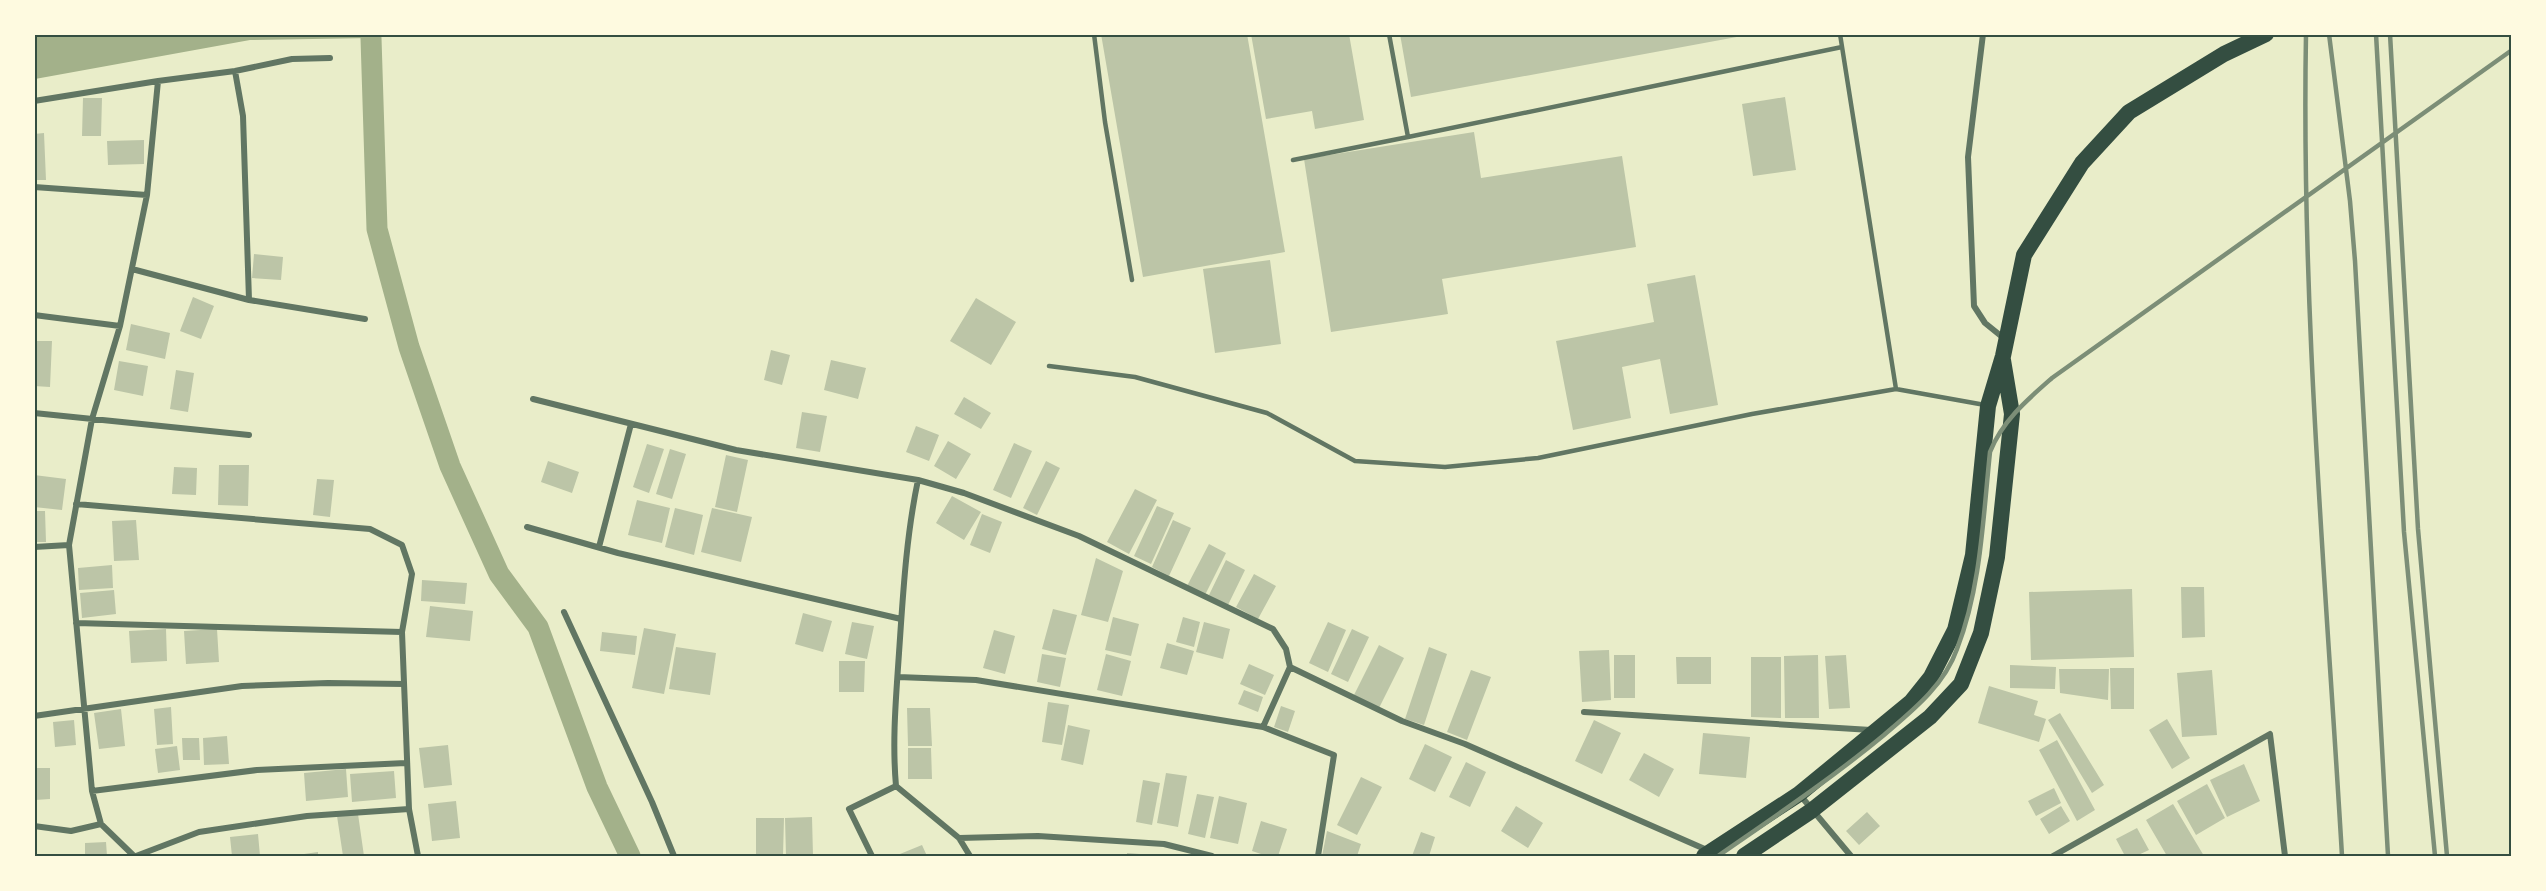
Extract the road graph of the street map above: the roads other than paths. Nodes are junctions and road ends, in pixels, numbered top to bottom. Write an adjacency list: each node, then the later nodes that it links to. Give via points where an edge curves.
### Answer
1 (1094, 34): 16 (lane)
2 (1389, 34): 11 (lane)
3 (1840, 34): 6 (lane)
4 (1983, 34): 21 (street, via 1968,157 1974,306)
5 (2266, 34): 21 (highway, via 2224,54 2129,112 2082,163 2024,255)
6 (1842, 47): 11 (lane); 23 (lane)
7 (330, 58): 8 (street, via 292,59)
8 (235, 71): 9 (street); 17 (street, via 243,116)
9 (158, 81): 10 (street); 14 (street)
10 (34, 101)
11 (1408, 137): 12 (lane)
12 (1293, 160)
13 (34, 187): 14 (street)
14 (147, 195): 15 (street)
15 (132, 269): 17 (street); 20 (street)
16 (1132, 280)
17 (249, 300): 19 (street)
18 (34, 315): 20 (street)
19 (365, 319)
20 (120, 326): 27 (street)
21 (2004, 348): 25 (highway); 53 (highway, via 2012,414 1997,557 1981,633 1961,684 1930,717)
22 (1049, 366): 23 (lane, via 1135,377 1267,413 1354,461 1444,467 1538,458)
23 (1896, 389): 25 (lane)
24 (533, 399): 28 (street)
25 (1988, 406): 47 (highway, via 1973,555 1955,630 1931,677 1911,702)
26 (34, 413): 27 (street)
27 (92, 419): 29 (street); 31 (street)
28 (631, 424): 30 (street, via 736,450); 35 (street)
29 (249, 435)
30 (918, 480): 37 (street, via 908,527); 40 (street, via 1078,536 1273,629 1286,649)
31 (76, 504): 33 (street); 39 (street, via 370,529 402,545 412,574)
32 (527, 527): 35 (street)
33 (69, 545): 34 (street); 38 (street)
34 (34, 547)
35 (599, 547): 37 (street)
36 (564, 612): 60 (street)
37 (901, 619): 41 (street)
38 (76, 623): 39 (street); 43 (street)
39 (402, 632): 42 (street)
40 (1290, 667): 46 (street); 57 (street, via 1402,722 1466,744)
41 (898, 677): 46 (street, via 976,680); 49 (street, via 893,749)
42 (404, 684): 43 (street, via 242,686); 48 (street)
43 (85, 708): 45 (street); 50 (street)
44 (1584, 712): 47 (street)
45 (34, 716)
46 (1263, 727): 64 (street, via 1334,754)
47 (1875, 731): 51 (highway)
48 (406, 763): 50 (street, via 257,770); 52 (street)
49 (896, 786): 56 (street); 61 (street, via 849,809)
50 (92, 791): 54 (street)
51 (1799, 794): 53 (street); 57 (highway)
52 (409, 809): 58 (street, via 308,816 199,832); 59 (street)
53 (1811, 811): 65 (highway); 66 (street)
54 (101, 824): 55 (street, via 71,831); 58 (street)
55 (34, 826)
56 (959, 838): 62 (street); 63 (street, via 1038,836 1164,844)
57 (1707, 854)
58 (135, 856)
59 (418, 856)
60 (674, 856)
61 (872, 856)
62 (970, 856)
63 (1212, 856)
64 (1318, 856)
65 (1744, 856)
66 (1851, 856)
67 (2053, 856): 68 (street, via 2270,734)
68 (2285, 856)

